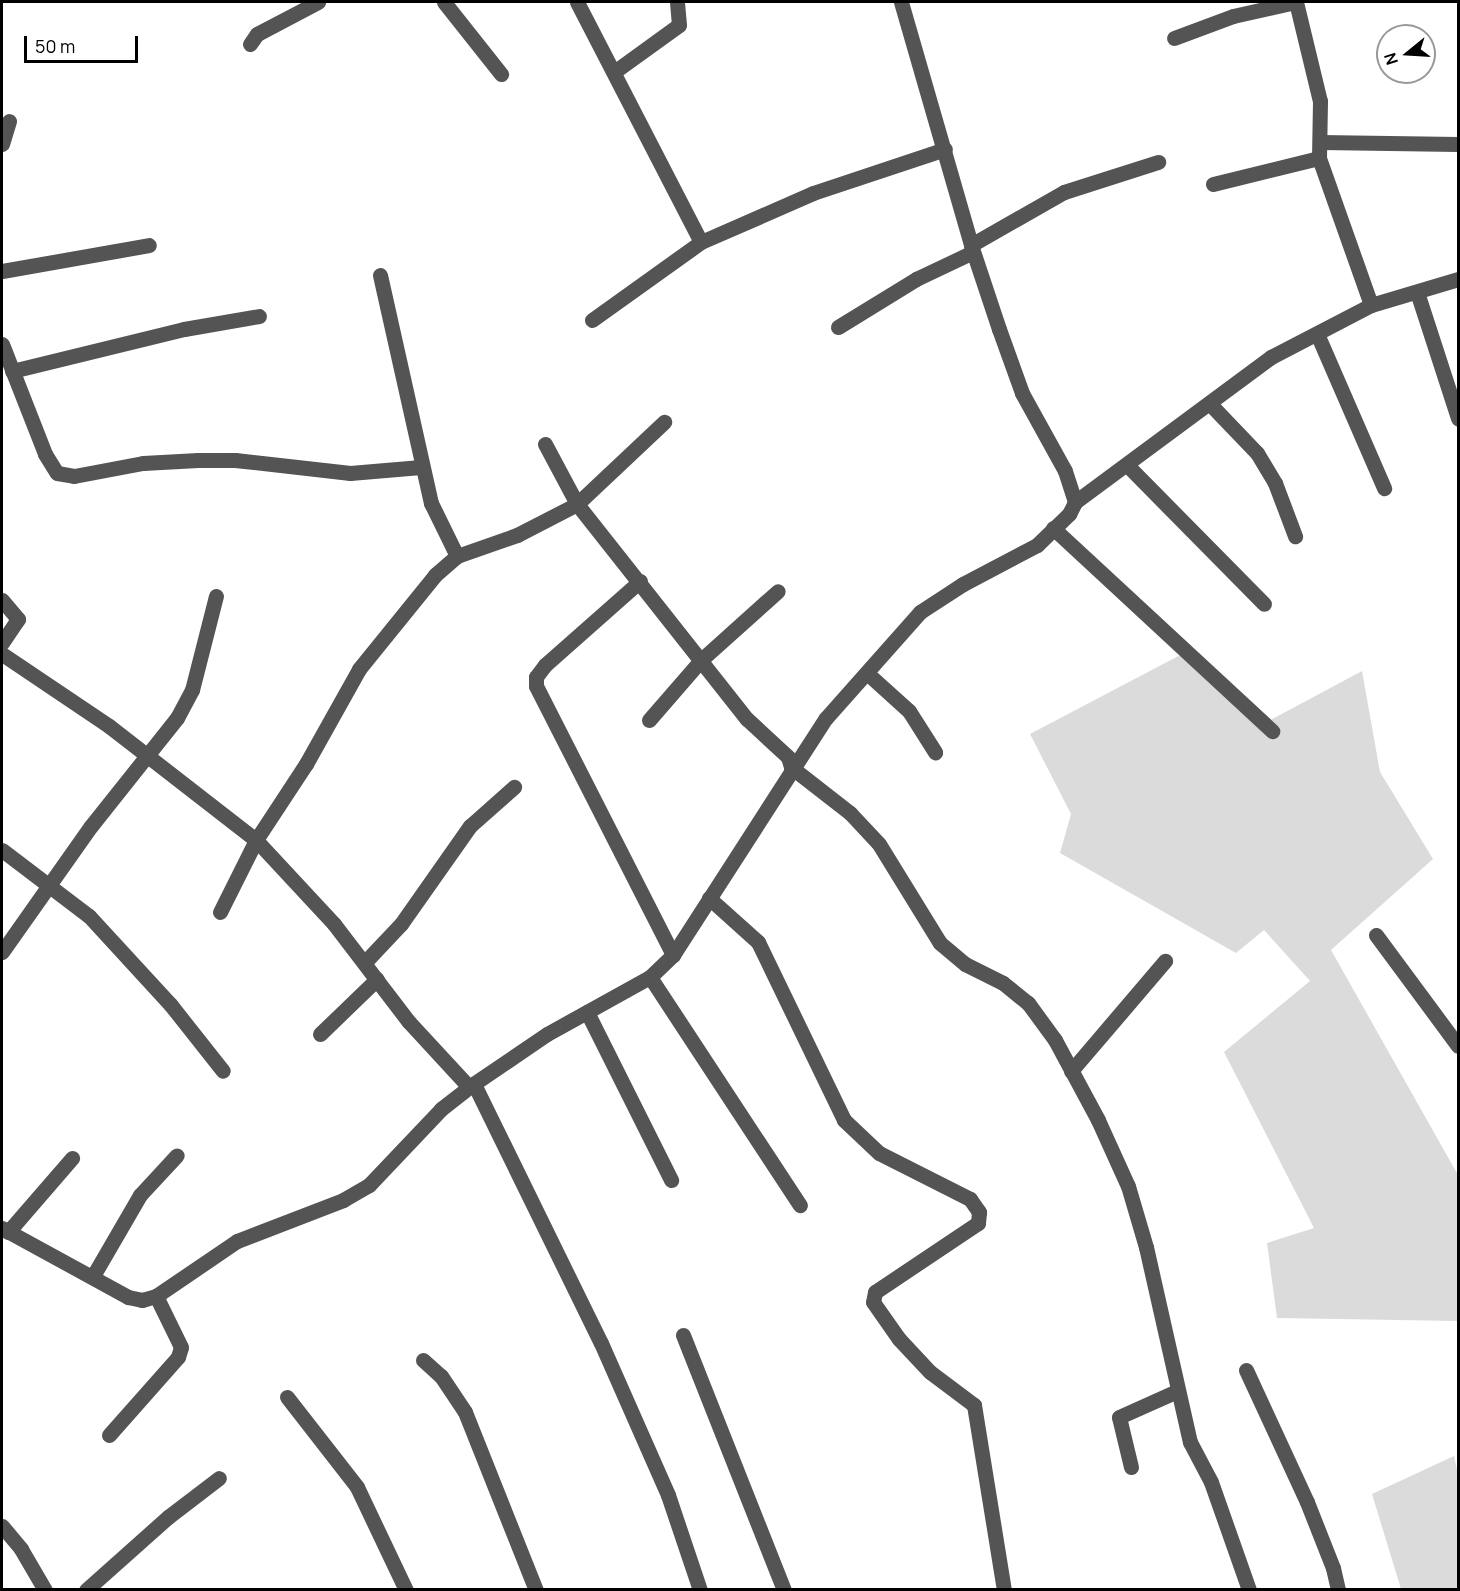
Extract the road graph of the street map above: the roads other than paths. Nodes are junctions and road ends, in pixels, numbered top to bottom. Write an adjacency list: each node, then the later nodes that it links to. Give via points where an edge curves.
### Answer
1 (318, 2): 8 (street, via 257,34)
2 (444, 2): 10 (street)
3 (577, 2): 9 (street)
4 (677, 2): 9 (street, via 679,25)
5 (901, 2): 15 (street)
6 (1295, 2): 7 (street, via 1233,16); 12 (street, via 1320,101)
7 (1174, 38)
8 (250, 44)
9 (614, 72): 19 (street)
10 (501, 74)
11 (9, 122): 13 (street)
12 (1320, 142): 14 (street); 16 (street)
13 (2, 144)
14 (1458, 144)
15 (945, 149): 19 (street, via 813,193); 21 (street)
16 (1319, 158): 18 (street); 26 (street)
17 (1158, 162): 21 (street, via 1064,192)
18 (1213, 184)
19 (701, 242): 28 (street)
20 (149, 245): 22 (street)
21 (972, 248): 29 (street); 40 (street, via 1022,393 1057,454)
22 (2, 271)
23 (380, 275): 38 (street)
24 (1458, 279): 25 (street)
25 (1417, 292): 26 (street); 34 (street)
26 (1371, 305): 30 (street)
27 (259, 316): 32 (street, via 212,323)
28 (592, 320)
29 (838, 327)
30 (1318, 336): 33 (street, via 1271,357); 39 (street)
31 (2, 344): 32 (street)
32 (12, 371): 38 (street, via 45,454 57,473 74,476 143,463 198,460 235,460 350,473)
33 (1210, 404): 37 (street); 43 (street, via 1257,453 1275,483)
34 (1458, 418)
35 (664, 422): 41 (street)
36 (545, 444): 41 (street)
37 (1127, 465): 40 (street); 49 (street)
38 (421, 467): 44 (street, via 431,503)
39 (1384, 488)
40 (1075, 502): 42 (street, via 1069,514)
41 (577, 504): 44 (street, via 517,535); 45 (street)
42 (1053, 528): 53 (street, via 1037,545 920,612); 55 (street)
43 (1295, 536)
44 (457, 556): 60 (street, via 413,600 358,669 306,765)
45 (640, 581): 52 (street); 67 (street, via 545,665 536,677 536,686)
46 (778, 591): 52 (street)
47 (216, 596): 57 (street, via 192,690 177,718)
48 (2, 600): 50 (street, via 18,619)
49 (1264, 604)
50 (2, 643)
51 (2, 654): 57 (street, via 37,675)
52 (701, 660): 54 (street); 58 (street, via 747,719 788,757)
53 (868, 674): 56 (street, via 909,711); 58 (street, via 826,718)
54 (649, 720)
55 (1272, 731)
56 (935, 752)
57 (147, 757): 60 (street); 62 (street, via 91,826)
58 (791, 767): 63 (street); 76 (street, via 850,813 879,844 940,943 965,964 1004,983 1028,1003)
59 (514, 787): 68 (street, via 470,826 401,924)
60 (256, 840): 64 (street); 68 (street)
61 (2, 850): 62 (street)
62 (51, 884): 66 (street); 75 (street, via 125,954)
63 (710, 897): 67 (street); 100 (street, via 758,942 844,1120 879,1153 970,1199 979,1212 978,1223 875,1292 873,1302 899,1339 930,1372 974,1406)
64 (220, 912)
65 (1376, 935): 74 (street)
66 (2, 952)
67 (673, 955): 70 (street)
68 (366, 961): 71 (street)
69 (1165, 961): 76 (street)
70 (650, 977): 72 (street); 81 (street)
71 (377, 979): 73 (street); 77 (street, via 409,1022)
72 (587, 1012): 77 (street); 80 (street)
73 (320, 1034)
74 (1458, 1046)
75 (223, 1071)
76 (1071, 1071): 88 (street, via 1128,1186 1146,1247)
77 (472, 1085): 84 (street, via 441,1108 369,1185 343,1200 237,1241); 98 (street, via 601,1343 668,1495)
78 (177, 1155): 83 (street, via 140,1195)
79 (72, 1158): 82 (street)
80 (671, 1180)
81 (800, 1205)
82 (5, 1230): 83 (street)
83 (93, 1276): 84 (street, via 128,1297 142,1300)
84 (156, 1296): 90 (street, via 181,1347 178,1357)
85 (683, 1335): 99 (street)
86 (423, 1360): 97 (street, via 441,1376 465,1412)
87 (1246, 1370): 102 (street, via 1308,1502 1334,1568)
88 (1177, 1390): 91 (street, via 1119,1417); 101 (street, via 1190,1442 1211,1482)
89 (287, 1397): 96 (street, via 357,1487)
90 (109, 1436)
91 (1131, 1467)
92 (219, 1478): 95 (street, via 168,1517)
93 (2, 1526): 94 (street)
94 (45, 1590)
95 (86, 1590)
96 (406, 1590)
97 (536, 1590)
98 (700, 1590)
99 (784, 1590)
100 (1005, 1590)
101 (1249, 1590)
102 (1338, 1590)

